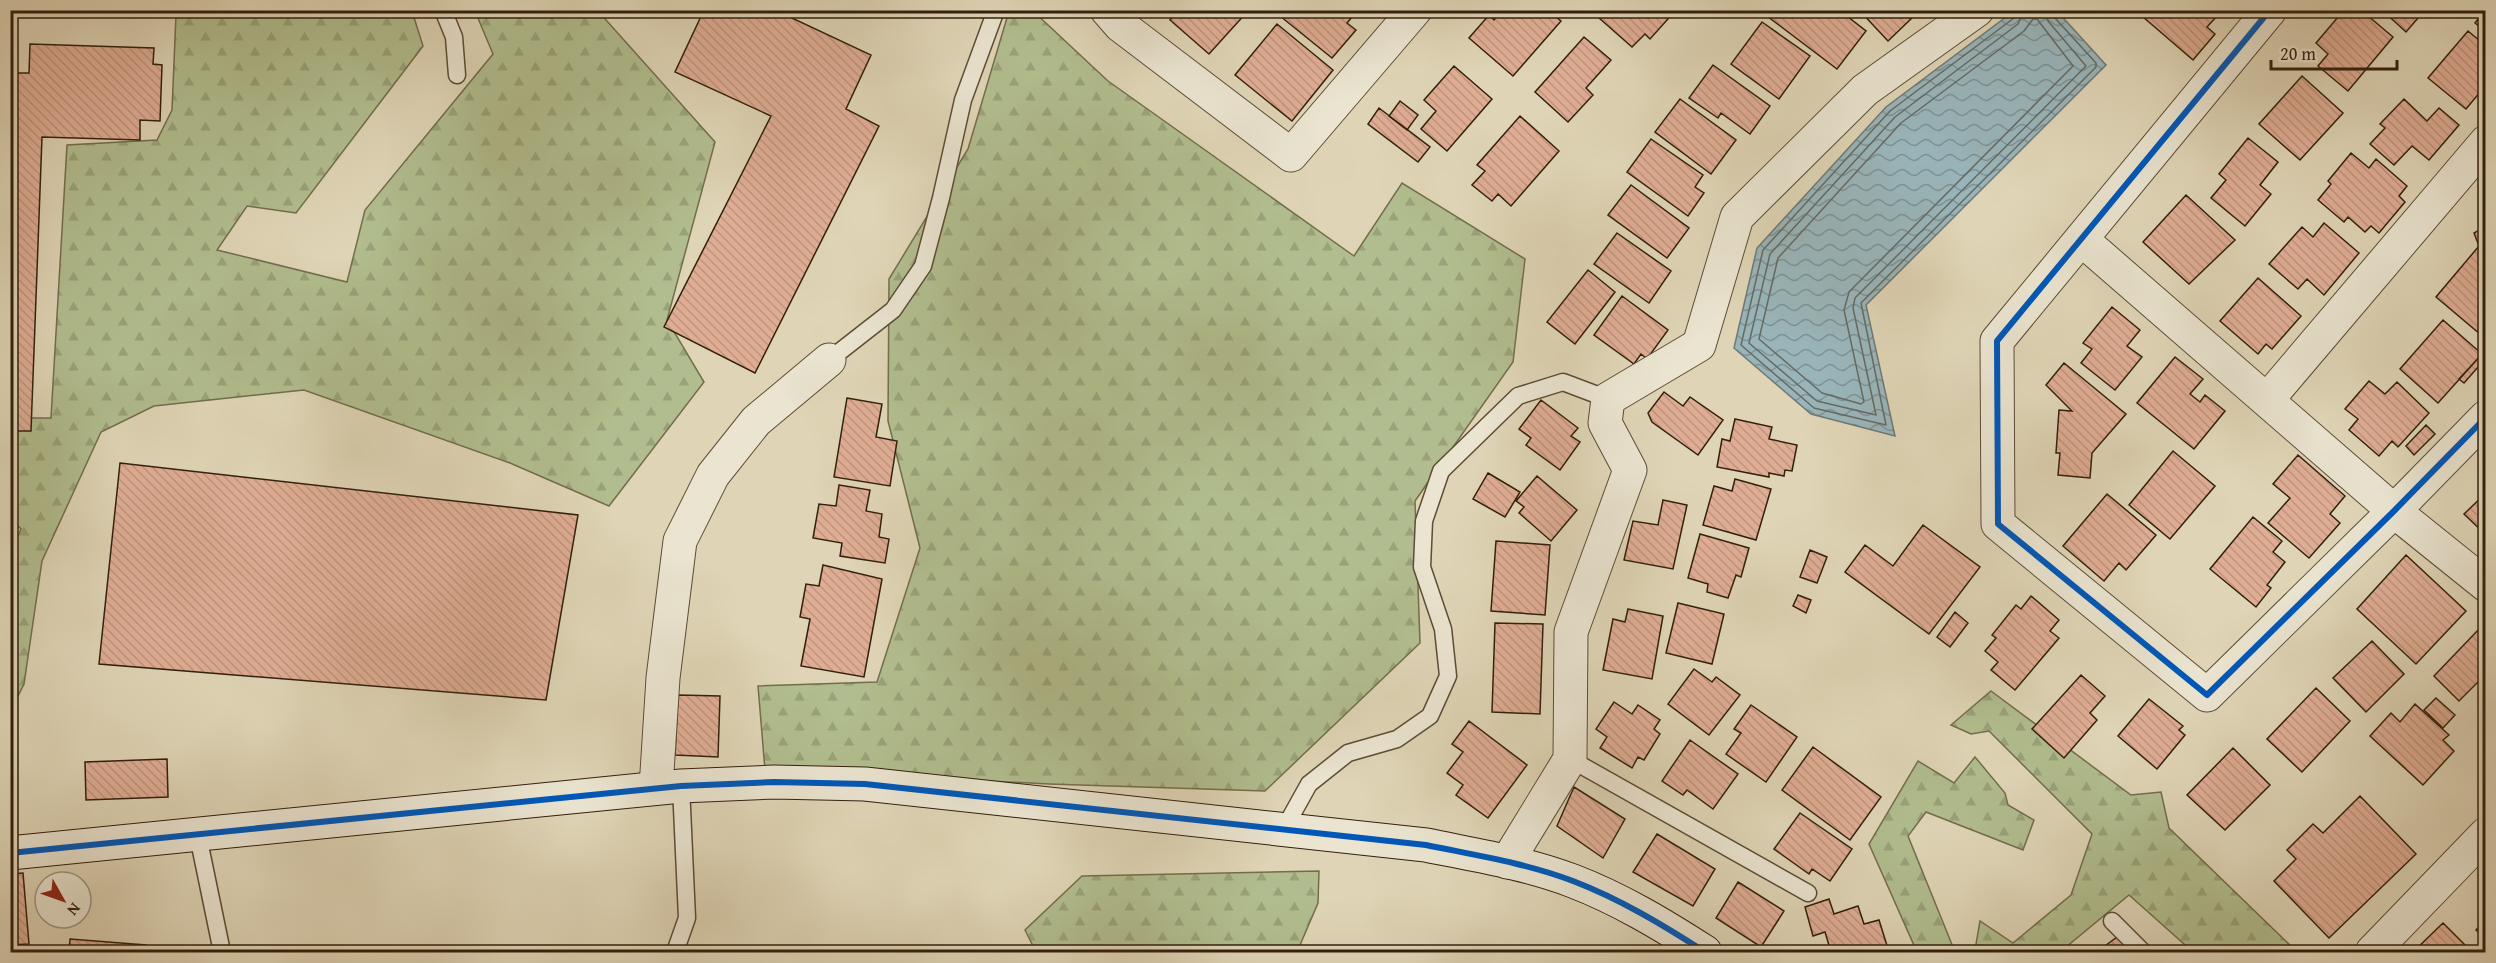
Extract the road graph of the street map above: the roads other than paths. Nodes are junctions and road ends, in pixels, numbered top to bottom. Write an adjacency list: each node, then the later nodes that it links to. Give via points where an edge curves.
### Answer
1 (443, 10): 7 (lane, via 454,37)
2 (996, 10): 10 (lane, via 963,100 922,266 893,310)
3 (1107, 10): 4 (street, via 1120,26 1291,155)
4 (1415, 10)
5 (1977, 10): 11 (street, via 1865,90 1737,218 1699,345)
6 (2270, 10): 9 (street)
7 (456, 75)
8 (2486, 142): 12 (street)
9 (2080, 239): 12 (street); 14 (street, via 1997,341 1998,524 2207,695)
10 (829, 360): 17 (street, via 756,421 713,475 680,541 663,678)
11 (1608, 399): 16 (street, via 1605,423 1630,470 1571,632); 18 (lane, via 1563,382 1518,396 1441,471 1424,521 1422,567 1443,629 1448,676 1430,716 1397,739 1348,753 1308,784)
12 (2267, 400): 14 (street)
13 (2486, 417): 14 (street)
14 (2394, 511): 15 (street)
15 (2486, 585)
16 (1570, 759): 22 (street); 23 (lane)
17 (668, 787): 18 (street, via 774,782 865,784); 20 (street); 26 (lane, via 687,918)
18 (1284, 829): 22 (street, via 1426,845)
19 (2486, 834): 29 (street)
20 (198, 836): 21 (street); 25 (lane)
21 (10, 854)
22 (1507, 862): 27 (street, via 1571,880 1623,903)
23 (1808, 893)
24 (2112, 921): 28 (lane)
25 (222, 952)
26 (675, 952)
27 (1705, 952)
28 (2143, 952)
29 (2372, 952)

